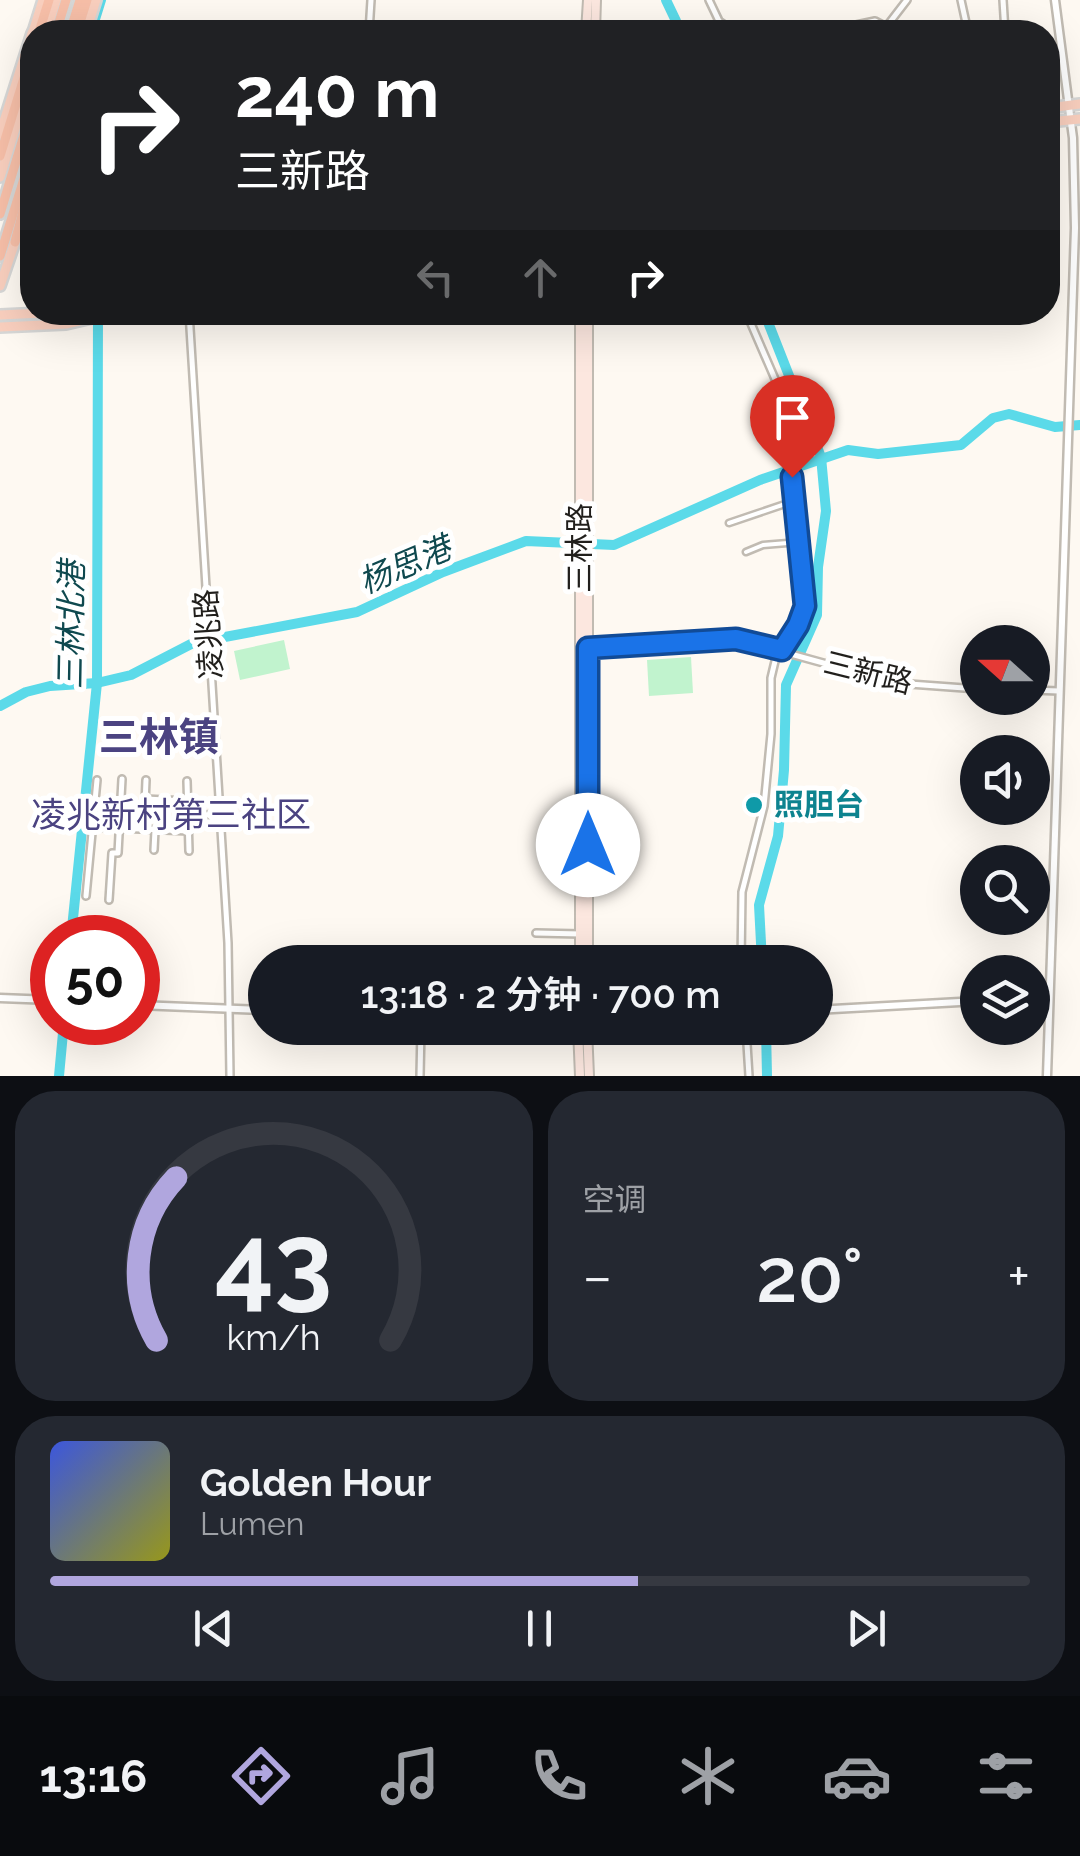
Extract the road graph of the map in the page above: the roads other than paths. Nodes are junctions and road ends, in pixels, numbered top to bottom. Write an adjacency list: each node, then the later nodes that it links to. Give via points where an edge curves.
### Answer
1 (1060, 27): 4 (street)
2 (20, 79): 7 (main road)
3 (20, 91): 9 (highway)
4 (1074, 104): 6 (street)
5 (20, 113): 10 (main road)
6 (1075, 119): 35 (street)
7 (0, 134)
8 (20, 148): 13 (highway)
9 (1, 153)
10 (0, 177)
11 (20, 191): 17 (highway)
12 (20, 200): 18 (main road)
13 (0, 214)
14 (20, 221): 16 (highway)
15 (20, 227): 16 (main road)
16 (14, 242): 19 (main road)
17 (0, 256)
18 (0, 267)
19 (0, 286)
20 (44, 325): 25 (main road)
21 (190, 325): 42 (street, 凌兆路)
22 (580, 325): 28 (main road, 三林路)
23 (588, 325): 28 (main road, 三林路)
24 (752, 325): 26 (street, via 791,416)
25 (0, 327)
26 (794, 502): 27 (street); 29 (street)
27 (728, 522)
28 (586, 530): 31 (main road, 三林路)
29 (800, 542): 30 (street); 32 (street, via 804,609)
30 (746, 552)
31 (584, 648): 32 (street, 三新路, via 736,639); 54 (main road, 三林路); 56 (main road, 三林路)
32 (783, 651): 33 (street, 三新路, via 896,683); 57 (street, via 770,685 762,820 742,892)
33 (960, 687)
34 (1050, 691): 35 (street)
35 (1059, 691): 58 (street)
36 (122, 779): 45 (street)
37 (96, 780): 44 (street)
38 (146, 780): 40 (street)
39 (187, 782): 41 (street)
40 (145, 799): 41 (street); 46 (street)
41 (188, 800): 43 (street)
42 (220, 814): 43 (street); 63 (street, 凌兆路)
43 (188, 816): 48 (street)
44 (92, 827): 45 (street); 51 (street)
45 (120, 828): 46 (street); 52 (street)
46 (144, 829): 47 (street)
47 (155, 830): 48 (street); 49 (street)
48 (189, 831): 50 (street)
49 (154, 850)
50 (189, 851)
51 (86, 896)
52 (109, 900)
53 (536, 933): 54 (street)
54 (581, 934): 55 (main road, 三林路)
55 (581, 945)
56 (588, 945)
57 (741, 945)
58 (1050, 996)
59 (0, 998): 60 (street)
60 (30, 999)
61 (960, 1002): 64 (street)
62 (160, 1005): 63 (street)
63 (227, 1009): 65 (street); 71 (street, 凌兆路)
64 (833, 1009)
65 (248, 1010)
66 (421, 1045): 72 (street)
67 (579, 1045): 73 (main road)
68 (588, 1045): 74 (main road)
69 (747, 1045): 75 (street)
70 (1048, 1045): 76 (street)
71 (230, 1076)
72 (420, 1076)
73 (580, 1076)
74 (588, 1076)
75 (749, 1076)
76 (1047, 1076)

